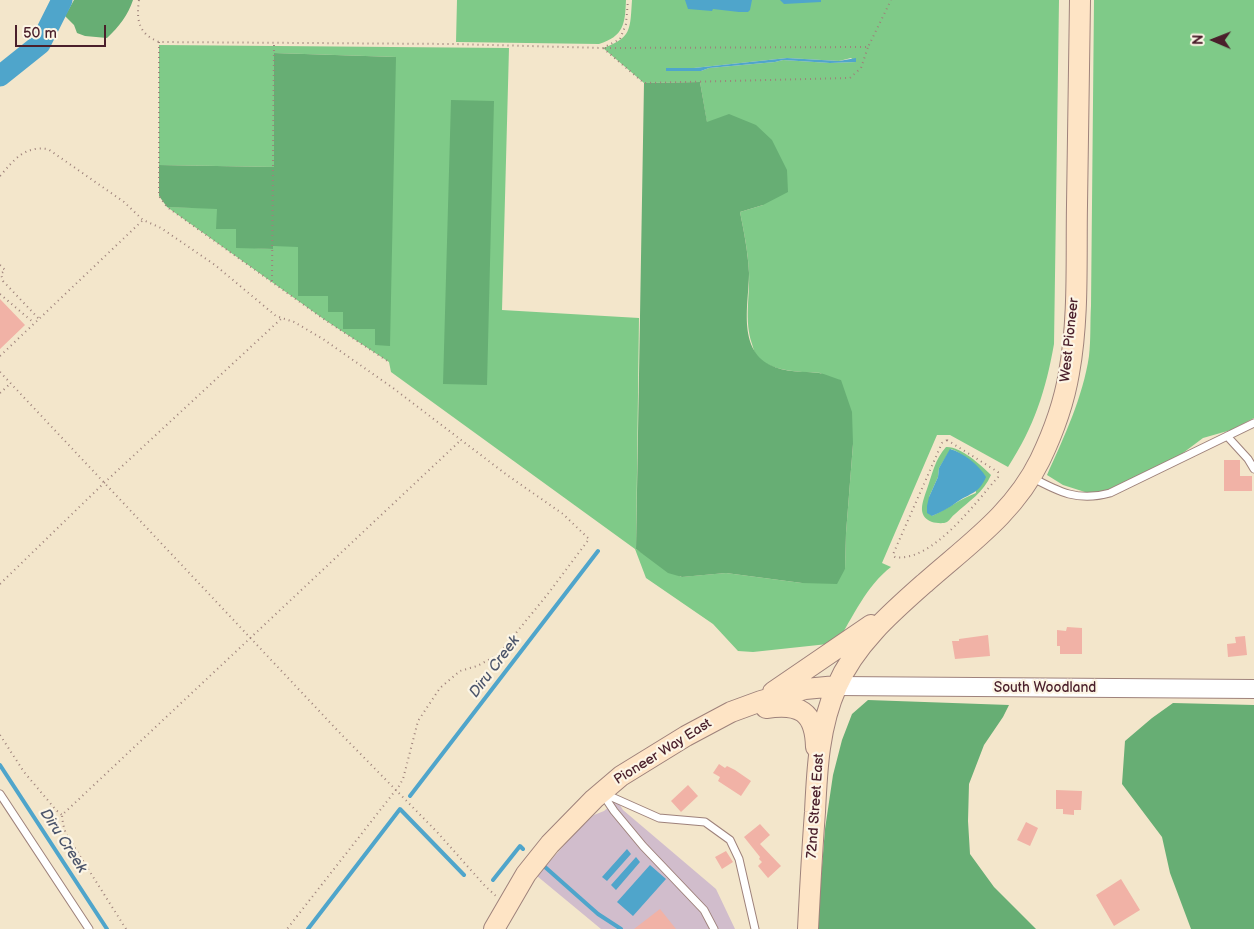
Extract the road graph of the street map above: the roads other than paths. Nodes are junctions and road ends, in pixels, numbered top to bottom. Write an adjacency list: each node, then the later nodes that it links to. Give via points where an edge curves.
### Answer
1 (1080, 0): 5 (main road, West Pioneer, via 1073,342 1059,413)
2 (1254, 423): 3 (lane)
3 (1226, 436): 4 (lane); 5 (lane, via 1110,493 1096,496 1059,492)
4 (1254, 469)
5 (1031, 477): 6 (main road, West Pioneer, via 999,518)
6 (894, 610): 7 (main road, West Pioneer, via 870,636); 9 (main road)
7 (837, 686): 8 (street, South Woodland); 9 (main road, Pioneer Way East, via 805,689); 11 (main road, 72nd Street East, via 824,724)
8 (1254, 689)
9 (761, 701): 10 (main road, Pioneer Way East)
10 (731, 712): 11 (main road, via 782,705 802,710 813,725); 12 (main road, Pioneer Way East, via 646,760)
11 (817, 772): 18 (main road, 72nd Street East)
12 (602, 792): 15 (main road, Pioneer Way East, via 550,844 526,874); 16 (lane, via 642,846 704,910); 17 (lane, via 659,818 705,822 730,840 738,859)
13 (0, 794): 14 (lane)
14 (89, 929)
15 (494, 929)
16 (714, 929)
17 (755, 929)
18 (808, 929)

